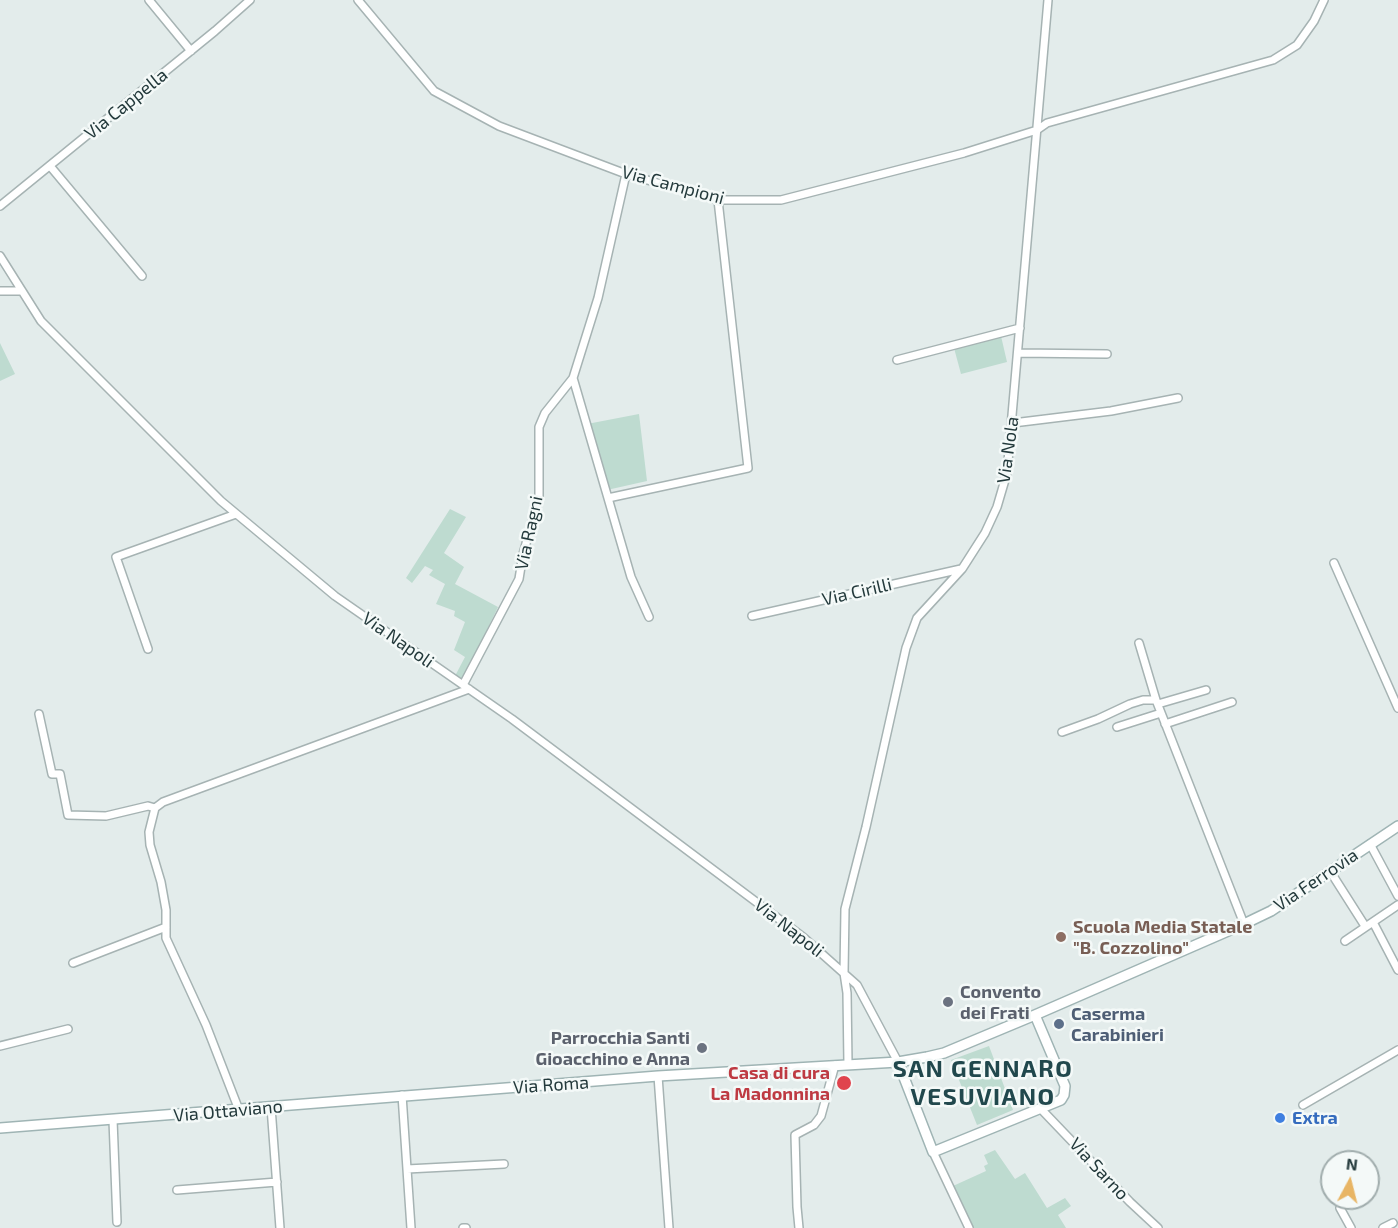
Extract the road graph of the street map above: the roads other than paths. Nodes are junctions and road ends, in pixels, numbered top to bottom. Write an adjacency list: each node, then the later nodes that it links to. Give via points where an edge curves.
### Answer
1 (149, 0): 6 (street)
2 (250, 0): 6 (street, Via Cappella)
3 (358, 0): 9 (street, Via Campioni, via 434,91 499,126)
4 (1048, 0): 7 (street, Via Nola)
5 (1324, 0): 7 (street, Via Campioni, via 1297,45 1273,60 1047,123)
6 (191, 51): 8 (street, Via Cappella)
7 (1037, 130): 10 (street, Via Campioni, via 781,200); 16 (street, Via Nola)
8 (50, 166): 11 (street, Via Cappella); 13 (street)
9 (626, 174): 10 (street, Via Campioni); 20 (street, Via Ragni, via 598,298)
10 (718, 200): 23 (street, via 748,468)
11 (0, 206)
12 (0, 256): 15 (street, Via Napoli)
13 (142, 276)
14 (0, 291): 15 (street)
15 (22, 291): 24 (street, Via Napoli, via 41,321)
16 (1020, 328): 17 (street, Via Nola); 19 (street)
17 (1018, 353): 18 (street); 22 (street, Via Nola)
18 (1107, 354)
19 (897, 360)
20 (573, 378): 23 (street); 31 (street, Via Ragni, via 545,413 539,427 539,498 519,579)
21 (1178, 398): 22 (street)
22 (1013, 423): 26 (street, Via Nola, via 1002,492 985,533)
23 (608, 498): 28 (street, via 630,577)
24 (236, 514): 30 (street, via 117,557); 31 (street, Via Napoli, via 335,596)
25 (1334, 563): 35 (street)
26 (962, 569): 27 (street, Via Cirilli); 54 (street, Via Nola, via 922,611 909,636 845,909)
27 (752, 616)
28 (649, 617)
29 (1139, 643): 33 (street)
30 (148, 649)
31 (466, 687): 41 (street); 54 (street, Via Napoli, via 804,937)
32 (1206, 690): 33 (street)
33 (1157, 702): 36 (street); 40 (street, via 1143,700 1130,704)
34 (1232, 702): 38 (street)
35 (1398, 708)
36 (1161, 713): 38 (street); 39 (street)
37 (39, 714): 41 (street, via 52,774 60,774 68,815 106,816 148,806)
38 (1165, 724): 48 (street)
39 (1117, 727)
40 (1062, 732)
41 (155, 808): 50 (street, via 150,821 150,844 161,882)
42 (1398, 826): 43 (main road, Via Ferrovia)
43 (1370, 844): 44 (main road, Via Ferrovia); 45 (street)
44 (1330, 871): 48 (main road, Via Ferrovia, via 1271,911); 49 (street)
45 (1398, 896)
46 (1398, 905): 47 (street)
47 (1373, 922): 49 (street); 53 (street)
48 (1244, 924): 55 (main road, Via Ferrovia)
49 (1365, 926): 51 (street)
50 (166, 927): 52 (street); 68 (street, via 171,952 206,1025)
51 (1345, 941)
52 (73, 963)
53 (1398, 970)
54 (844, 973): 59 (street, Via Napoli, via 857,985); 60 (street, Via Nola)
55 (1035, 1016): 59 (main road, Via Ferrovia, via 944,1053); 67 (main road, via 1065,1086 1060,1100)
56 (68, 1029): 57 (street)
57 (0, 1046)
58 (1398, 1050): 65 (street)
59 (898, 1062): 60 (main road, Via Roma); 71 (main road)
60 (848, 1064): 61 (main road, Via Roma)
61 (835, 1065): 62 (main road, Via Roma); 82 (street, via 821,1116 795,1136)
62 (658, 1076): 63 (main road, Via Roma); 81 (street)
63 (456, 1092): 64 (main road, Via Ottaviano)
64 (402, 1095): 66 (main road, Via Ottaviano); 73 (street)
65 (1303, 1105)
66 (271, 1107): 68 (main road, Via Ottaviano); 74 (street)
67 (1041, 1109): 71 (main road); 84 (street, Via Sarno)
68 (239, 1110): 69 (main road, Via Ottaviano)
69 (113, 1120): 70 (main road, Via Ottaviano); 77 (street)
70 (0, 1128)
71 (933, 1152): 83 (street)
72 (504, 1164): 73 (street)
73 (406, 1169): 80 (street)
74 (277, 1182): 75 (street); 79 (street)
75 (177, 1190)
76 (1341, 1210): 85 (street)
77 (117, 1222)
78 (1393, 1223): 86 (street)
79 (280, 1228)
80 (411, 1228)
81 (669, 1228)
82 (799, 1228)
83 (969, 1228)
84 (1158, 1228)
85 (1351, 1228)
86 (1383, 1228)

